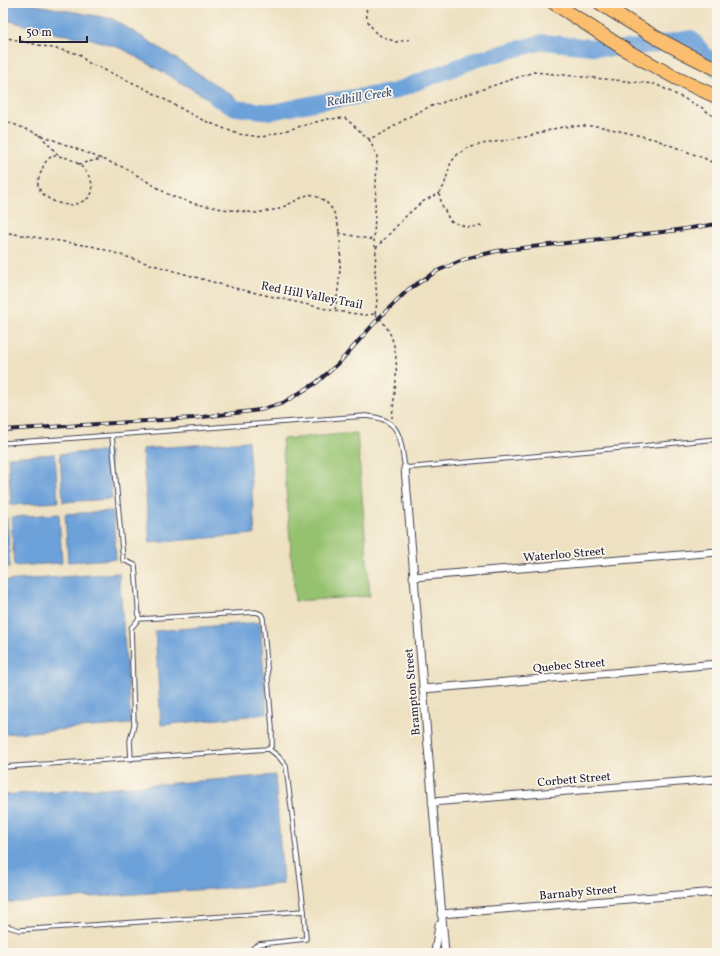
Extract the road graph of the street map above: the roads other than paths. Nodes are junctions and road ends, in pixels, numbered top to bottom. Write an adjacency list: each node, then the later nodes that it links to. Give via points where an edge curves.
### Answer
1 (554, 3): 4 (highway, via 629,52)
2 (600, 3): 3 (highway, via 645,32)
3 (717, 69)
4 (717, 97)
5 (112, 436): 7 (lane); 8 (lane, via 378,417 396,429); 11 (lane, via 123,560 135,565)
6 (717, 439): 8 (lane)
7 (3, 443)
8 (405, 468): 10 (street, Brampton Street)
9 (717, 552): 10 (street, Waterloo Street)
10 (413, 577): 13 (street, Brampton Street)
11 (139, 619): 14 (lane, via 256,612 261,614 272,728 272,745); 15 (lane, via 131,628 134,725 130,741)
12 (717, 664): 13 (street, Quebec Street)
13 (423, 689): 18 (street, Brampton Street)
14 (269, 749): 15 (lane); 20 (lane, via 286,766)
15 (131, 759): 16 (lane)
16 (3, 767)
17 (717, 778): 18 (street, Corbett Street)
18 (432, 802): 21 (street, Brampton Street)
19 (717, 892): 21 (street, Barnaby Street)
20 (304, 911): 22 (lane, via 19,930); 23 (lane, via 306,939 259,944)
21 (441, 914): 24 (street, Brampton Street); 25 (street, Brampton Street)
22 (3, 925)
23 (250, 953)
24 (435, 953)
25 (445, 953)

